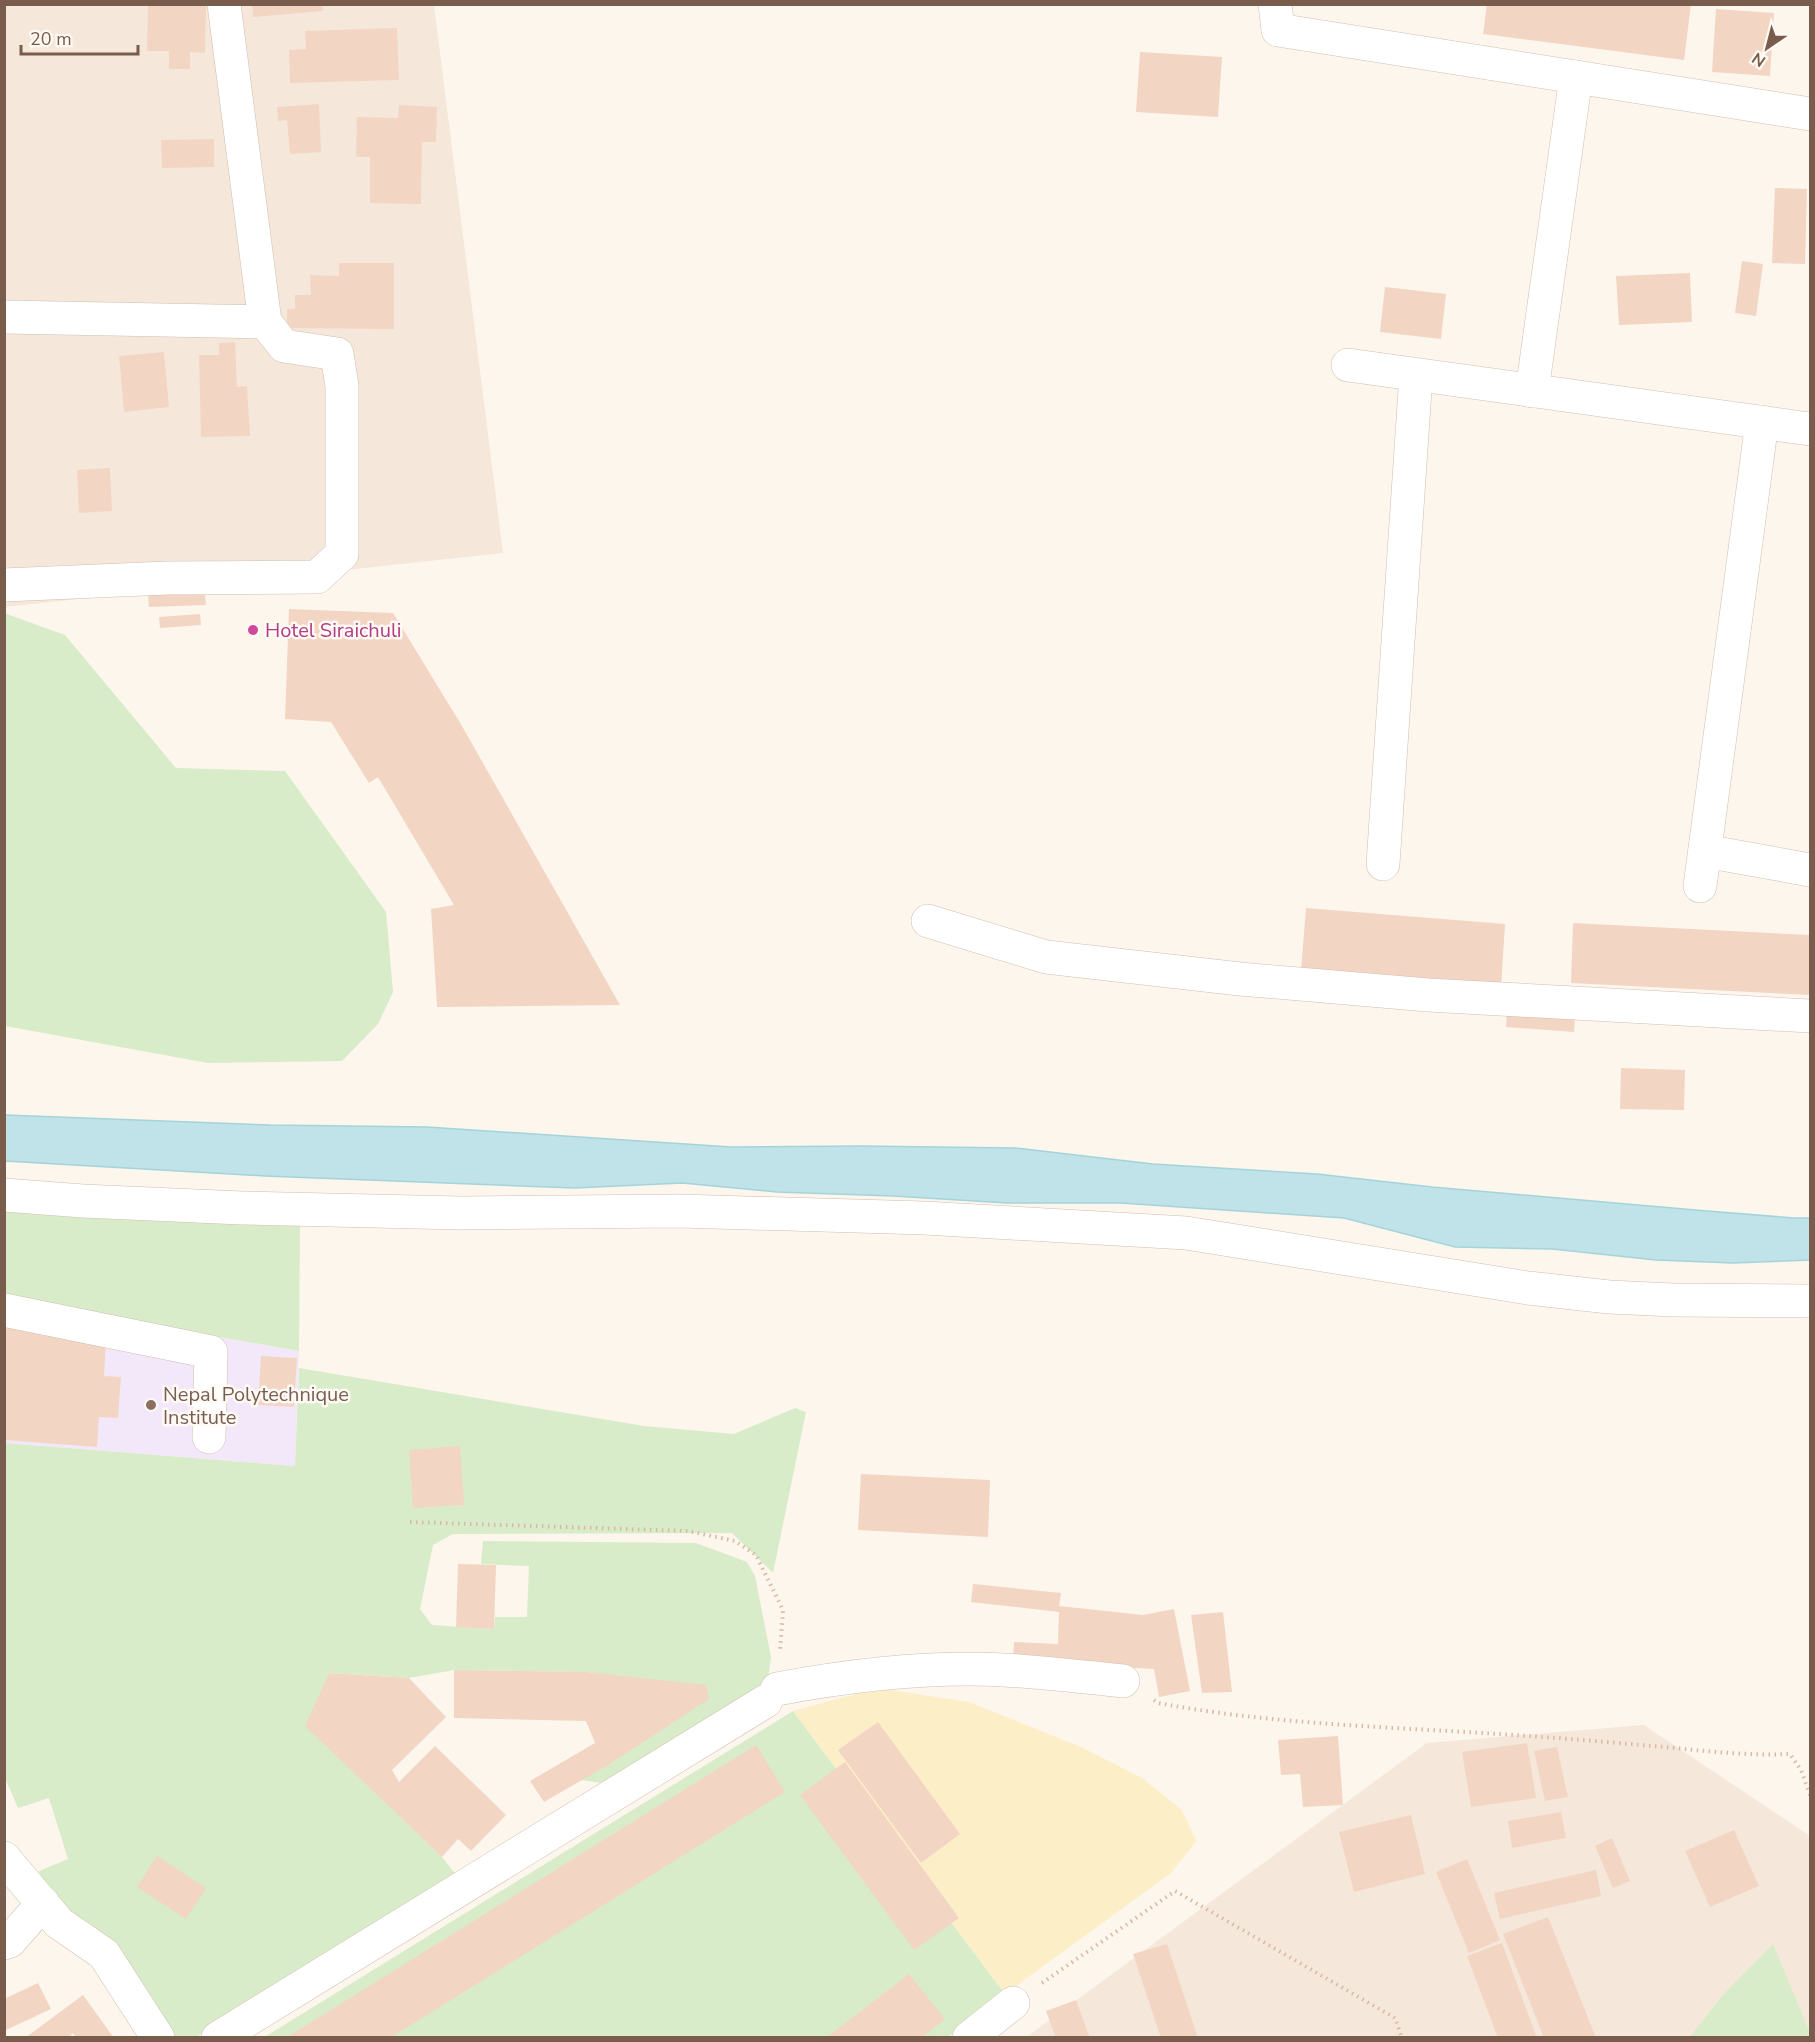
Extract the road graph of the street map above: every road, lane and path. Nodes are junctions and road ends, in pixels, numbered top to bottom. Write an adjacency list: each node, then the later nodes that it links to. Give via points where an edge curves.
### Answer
1 (224, 4): 6 (street)
2 (1275, 4): 3 (street, via 1278,30)
3 (1576, 77): 4 (street); 9 (street)
4 (1810, 114)
5 (4, 317): 6 (street)
6 (266, 322): 12 (street, via 284,346 336,354 342,386 342,554 317,576)
7 (1348, 365): 8 (street)
8 (1416, 375): 9 (street); 14 (street)
9 (1532, 391): 10 (street)
10 (1762, 422): 11 (street); 13 (street)
11 (1810, 429)
12 (4, 585)
13 (1705, 851): 15 (street); 16 (street)
14 (1383, 864)
15 (1810, 870)
16 (1700, 886)
17 (928, 921): 18 (street, via 1046,957 1229,978 1428,995)
18 (1810, 1016)
19 (4, 1195): 20 (street, via 288,1209 460,1213 680,1211 924,1218 1186,1233 1597,1296)
20 (1810, 1301)
21 (4, 1310): 22 (street, via 211,1352)
22 (209, 1437)
23 (410, 1522): 25 (path, via 688,1531 735,1541 756,1555 783,1610)
24 (1123, 1681): 25 (street, via 1003,1670 917,1670 826,1680); 26 (path, via 1158,1703 1293,1722 1508,1734 1753,1755 1790,1754)
25 (772, 1695): 32 (street)
26 (1810, 1795)
27 (4, 1858): 28 (street)
28 (44, 1904): 29 (street); 31 (street, via 59,1923 104,1953)
29 (4, 1943)
30 (1013, 2003): 33 (street); 34 (path, via 1174,1891 1395,2018)
31 (158, 2037)
32 (218, 2037)
33 (969, 2037)
34 (1402, 2037)

